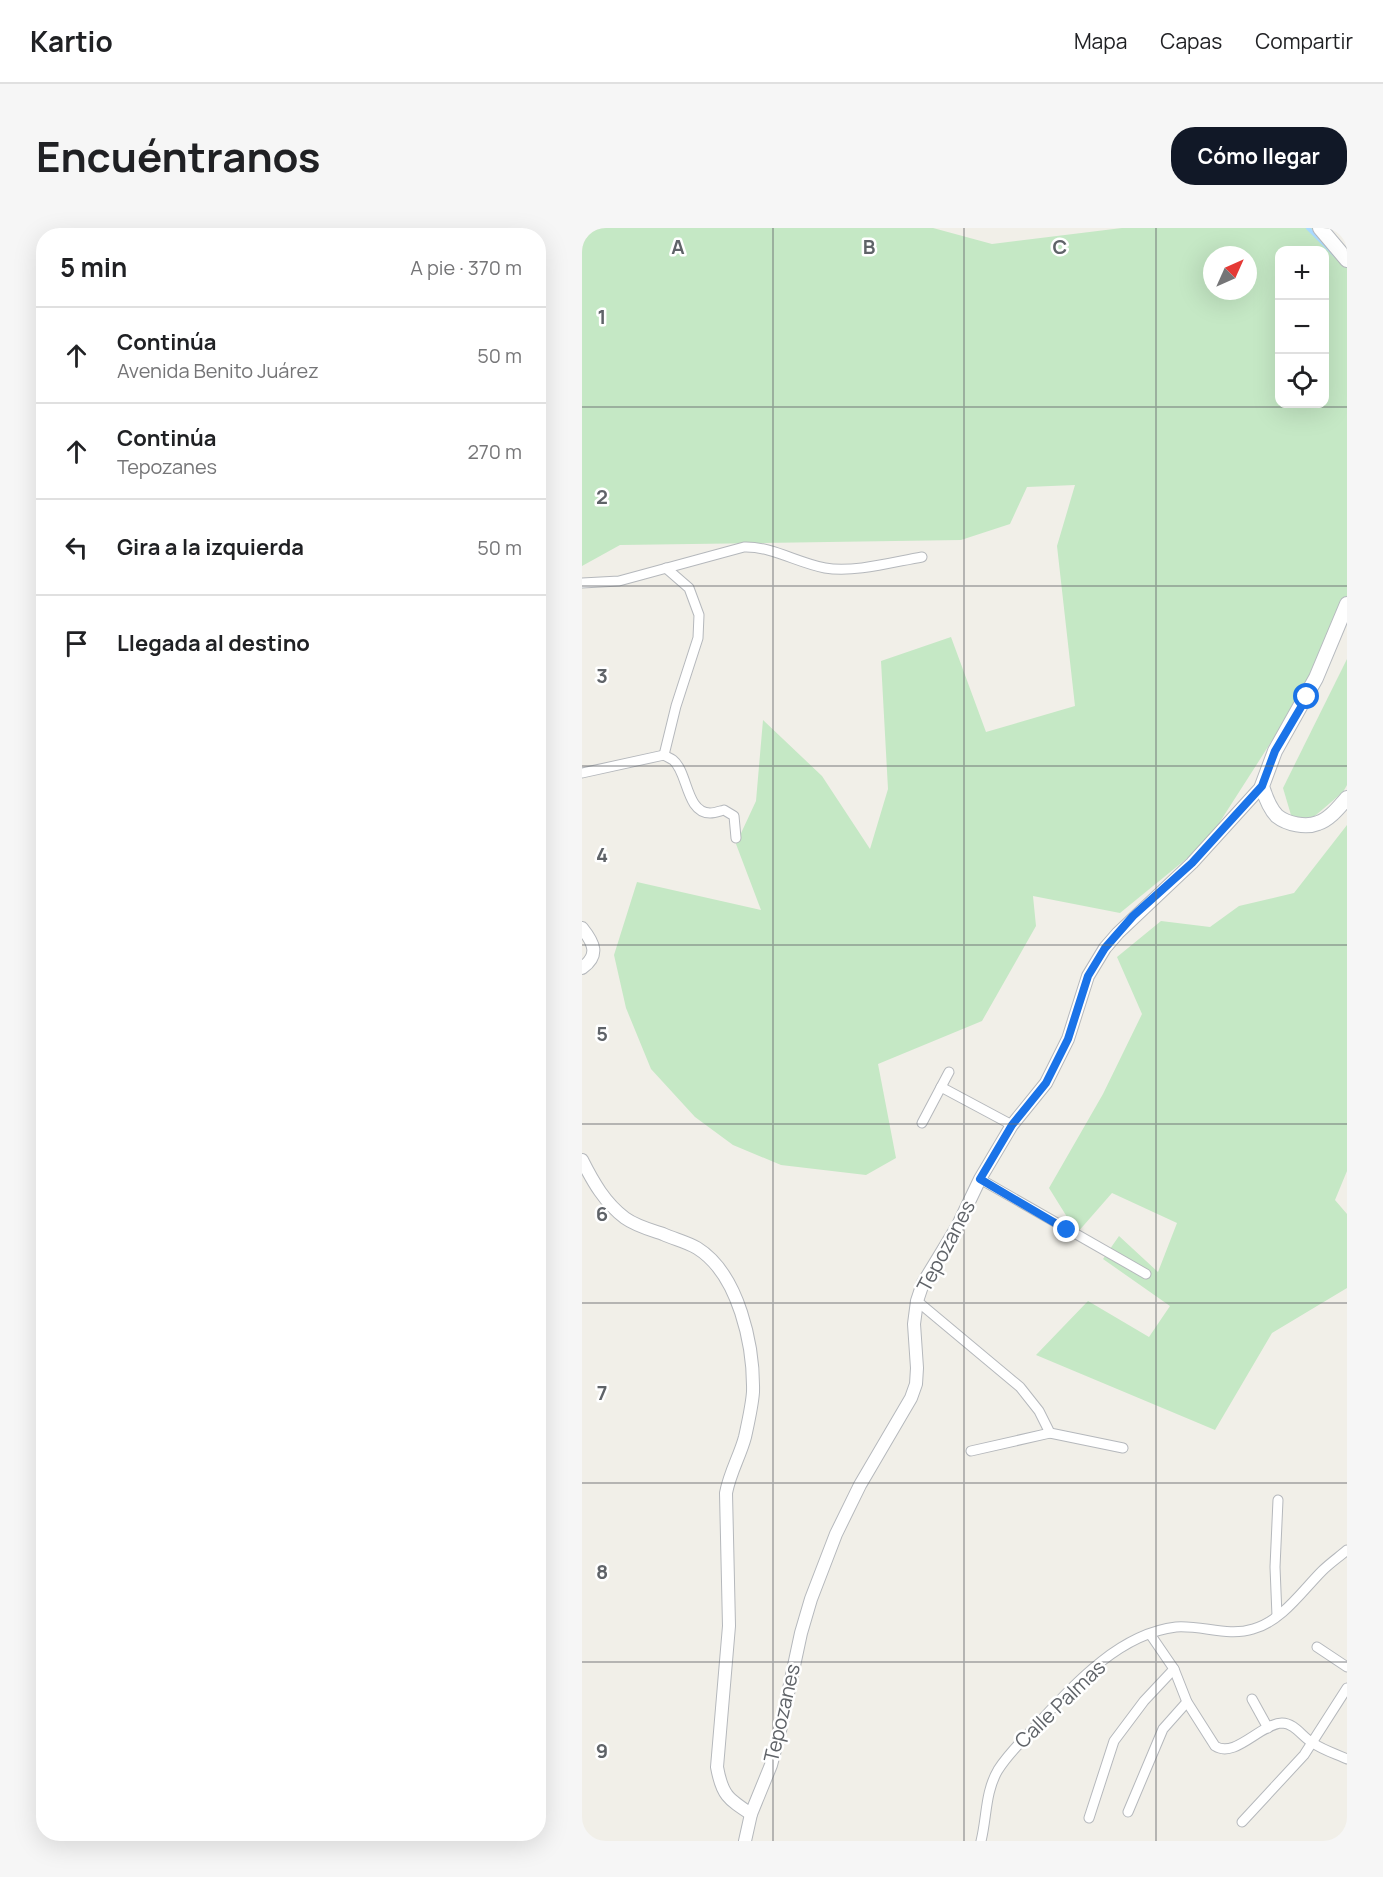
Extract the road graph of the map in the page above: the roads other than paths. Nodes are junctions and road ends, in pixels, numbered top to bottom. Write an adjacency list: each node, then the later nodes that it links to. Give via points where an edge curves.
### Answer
1 (1320, 228): 2 (main road)
2 (1347, 261)
3 (922, 557): 4 (street, via 828,568 744,547)
4 (666, 568): 5 (street, via 619,581); 7 (street, via 689,588 699,615 698,638)
5 (582, 583)
6 (1347, 604): 9 (main road, via 1316,678 1275,751)
7 (664, 755): 8 (street); 11 (street, via 674,761 699,809 708,813 724,810 734,816)
8 (582, 773)
9 (1262, 786): 10 (main road, via 1277,816 1304,826 1329,817); 17 (street, Tepozanes, via 1192,863 1133,916 1105,948 1088,976 1068,1039 1046,1083)
10 (1347, 798)
11 (736, 838)
12 (582, 928): 13 (street, via 594,951 591,962)
13 (582, 969)
14 (949, 1072): 15 (street)
15 (941, 1087): 16 (street); 17 (street)
16 (922, 1123)
17 (1012, 1125): 19 (street, Tepozanes)
18 (582, 1160): 39 (street, via 607,1202 627,1219 697,1248 717,1266 735,1293 745,1325 752,1359 753,1394 744,1439 726,1493 729,1626 717,1767 725,1795)
19 (980, 1179): 20 (street); 21 (street, Tepozanes)
20 (1146, 1274)
21 (917, 1301): 22 (street, via 1020,1387); 39 (street, Tepozanes, via 913,1391 836,1534 811,1599 774,1754)
22 (1050, 1433): 23 (street); 24 (street)
23 (1123, 1448)
24 (971, 1451)
25 (1278, 1500): 27 (street)
26 (1347, 1550): 27 (street, Calle Palmas)
27 (1277, 1616): 28 (street, Calle Palmas, via 1254,1629 1228,1633 1176,1627)
28 (1150, 1634): 31 (street); 43 (street, Calle Palmas, via 1105,1659 1013,1748 997,1772 988,1797)
29 (1317, 1647): 30 (street)
30 (1347, 1667)
31 (1174, 1669): 34 (street); 40 (street, via 1114,1742)
32 (1347, 1688): 36 (street)
33 (1252, 1699): 35 (street)
34 (1187, 1702): 35 (street, via 1219,1749 1232,1748); 38 (street, via 1163,1729)
35 (1268, 1728): 36 (street, via 1289,1724)
36 (1312, 1743): 37 (street); 41 (street)
37 (1347, 1759)
38 (1128, 1812)
39 (751, 1814): 42 (street, Tepozanes)
40 (1089, 1818)
41 (1242, 1822)
42 (745, 1841)
43 (981, 1841)

